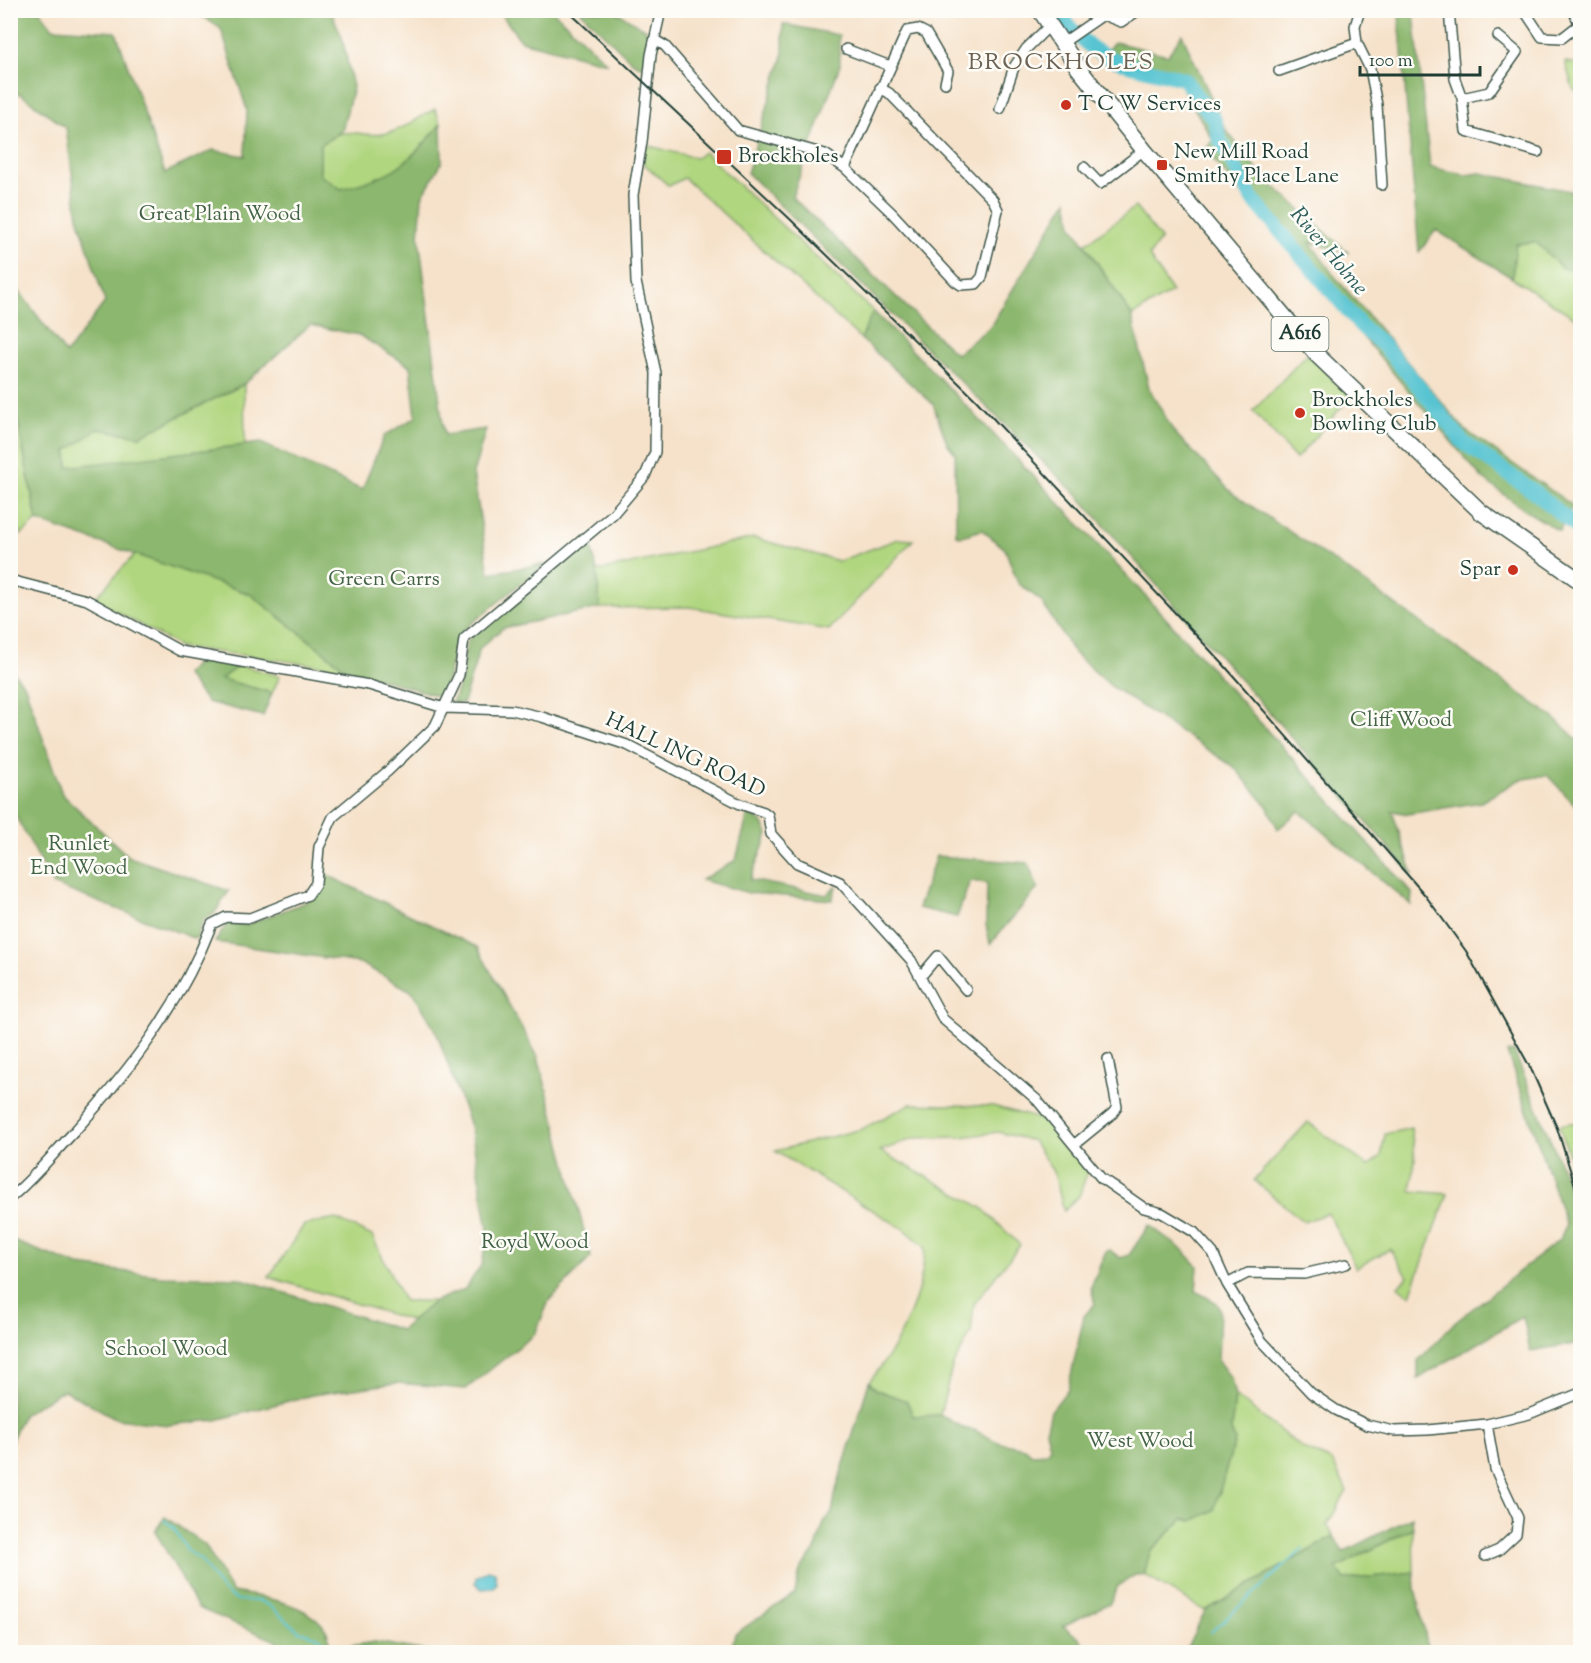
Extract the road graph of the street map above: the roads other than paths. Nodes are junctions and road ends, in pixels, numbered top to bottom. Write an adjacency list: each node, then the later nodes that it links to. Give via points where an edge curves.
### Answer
1 (661, 10): 13 (street)
2 (1041, 10): 11 (main road, A616)
3 (1139, 10): 8 (street, via 1121,22)
4 (1449, 10): 21 (street, via 1455,79)
5 (1524, 10): 10 (street, via 1542,37 1562,38)
6 (1576, 10): 9 (main road)
7 (1363, 11): 15 (street, via 1355,26)
8 (1102, 13): 14 (street)
9 (1581, 18)
10 (1581, 24)
11 (1049, 26): 14 (main road, A616); 22 (street, via 1014,67)
12 (1498, 36): 21 (street, via 1517,52 1489,92)
13 (655, 40): 26 (street, via 665,46 738,130 825,154); 30 (street, via 633,195 636,282 656,373 655,452 645,476 613,514 464,639 459,675)
14 (1065, 42): 23 (main road, A616)
15 (1357, 43): 18 (street); 27 (street, via 1370,69 1377,105)
16 (846, 49): 17 (street)
17 (890, 66): 19 (street, via 908,32 918,29 926,33 946,64); 20 (street)
18 (1279, 71)
19 (945, 83)
20 (880, 88): 26 (street); 26 (street, via 935,138 993,200 998,210 982,277 976,284 961,285)
21 (1462, 98): 24 (street, via 1466,131)
22 (1000, 109)
23 (1144, 150): 25 (street, via 1100,184); 29 (main road, A616, via 1317,355 1355,393 1481,512)
24 (1539, 152)
25 (1084, 167)
26 (845, 168)
27 (1382, 185)
28 (10, 580): 30 (street, HALL ING ROAD, via 87,600 180,651 369,685)
29 (1581, 581)
30 (444, 708): 31 (street, HALL ING ROAD, via 512,710 542,717 627,745 740,804 764,812 771,834 797,863 840,882); 35 (street, via 435,726 333,818 319,847 316,883 306,897 250,918 226,917 212,924 159,1029 136,1061)
31 (921, 976): 32 (street, via 938,957); 34 (street, HALL ING ROAD, via 943,1019 954,1031 1037,1100)
32 (966, 990)
33 (1108, 1059): 34 (street, via 1117,1107)
34 (1075, 1144): 37 (street, HALL ING ROAD, via 1101,1178 1144,1208 1162,1213 1194,1232 1213,1253)
35 (10, 1198)
36 (1346, 1264): 37 (street, via 1304,1275 1248,1273)
37 (1227, 1284): 39 (street, HALL ING ROAD, via 1262,1341 1311,1393 1336,1410 1367,1425 1394,1431)
38 (1581, 1393): 39 (street, HALL ING ROAD, via 1529,1414)
39 (1487, 1424): 40 (street, via 1495,1469 1518,1518 1516,1534 1499,1550)
40 (1485, 1556)

